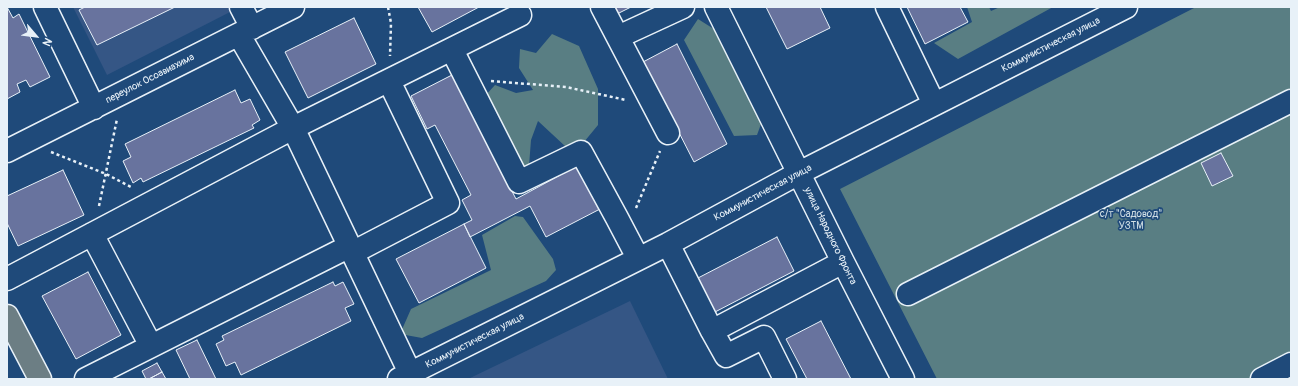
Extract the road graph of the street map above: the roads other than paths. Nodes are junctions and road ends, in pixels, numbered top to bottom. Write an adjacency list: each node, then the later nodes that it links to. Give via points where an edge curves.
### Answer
1 (45, 7): 16 (street)
2 (241, 7): 10 (street)
3 (293, 7): 10 (street, переулок Осоавиахима)
4 (602, 7): 11 (street)
5 (682, 7): 11 (street)
6 (716, 7): 20 (street, улица Народного Фронта)
7 (887, 7): 15 (street)
8 (1126, 7): 15 (street, Коммунистическая улица)
9 (520, 15): 12 (street)
10 (245, 32): 16 (street, переулок Осоавиахима); 17 (street)
11 (618, 37): 18 (street)
12 (452, 50): 13 (street); 24 (street, via 519,182 581,152)
13 (389, 80): 17 (street); 23 (street, via 448,203)
14 (1291, 101): 27 (street)
15 (934, 104): 20 (street, Коммунистическая улица)
16 (94, 108): 19 (street, переулок Осоавиахима)
17 (293, 128): 21 (street); 23 (street)
18 (668, 133)
19 (7, 151)
20 (799, 173): 22 (street, Коммунистическая улица); 25 (street, улица Народного Фронта)
21 (92, 234): 26 (street); 30 (street)
22 (668, 244): 24 (street, Коммунистическая улица); 29 (street)
23 (351, 250): 30 (street); 32 (street)
24 (638, 258): 32 (street, Коммунистическая улица)
25 (843, 262): 29 (street); 36 (street, улица Народного Фронта)
26 (7, 279)
27 (908, 294)
28 (7, 316): 33 (main road)
29 (712, 331): 35 (street, via 726,356 764,337)
30 (151, 346): 34 (street)
31 (1291, 364): 37 (street)
32 (405, 376)
33 (40, 379)
34 (86, 379)
35 (785, 379)
36 (902, 379)
37 (1262, 379)

